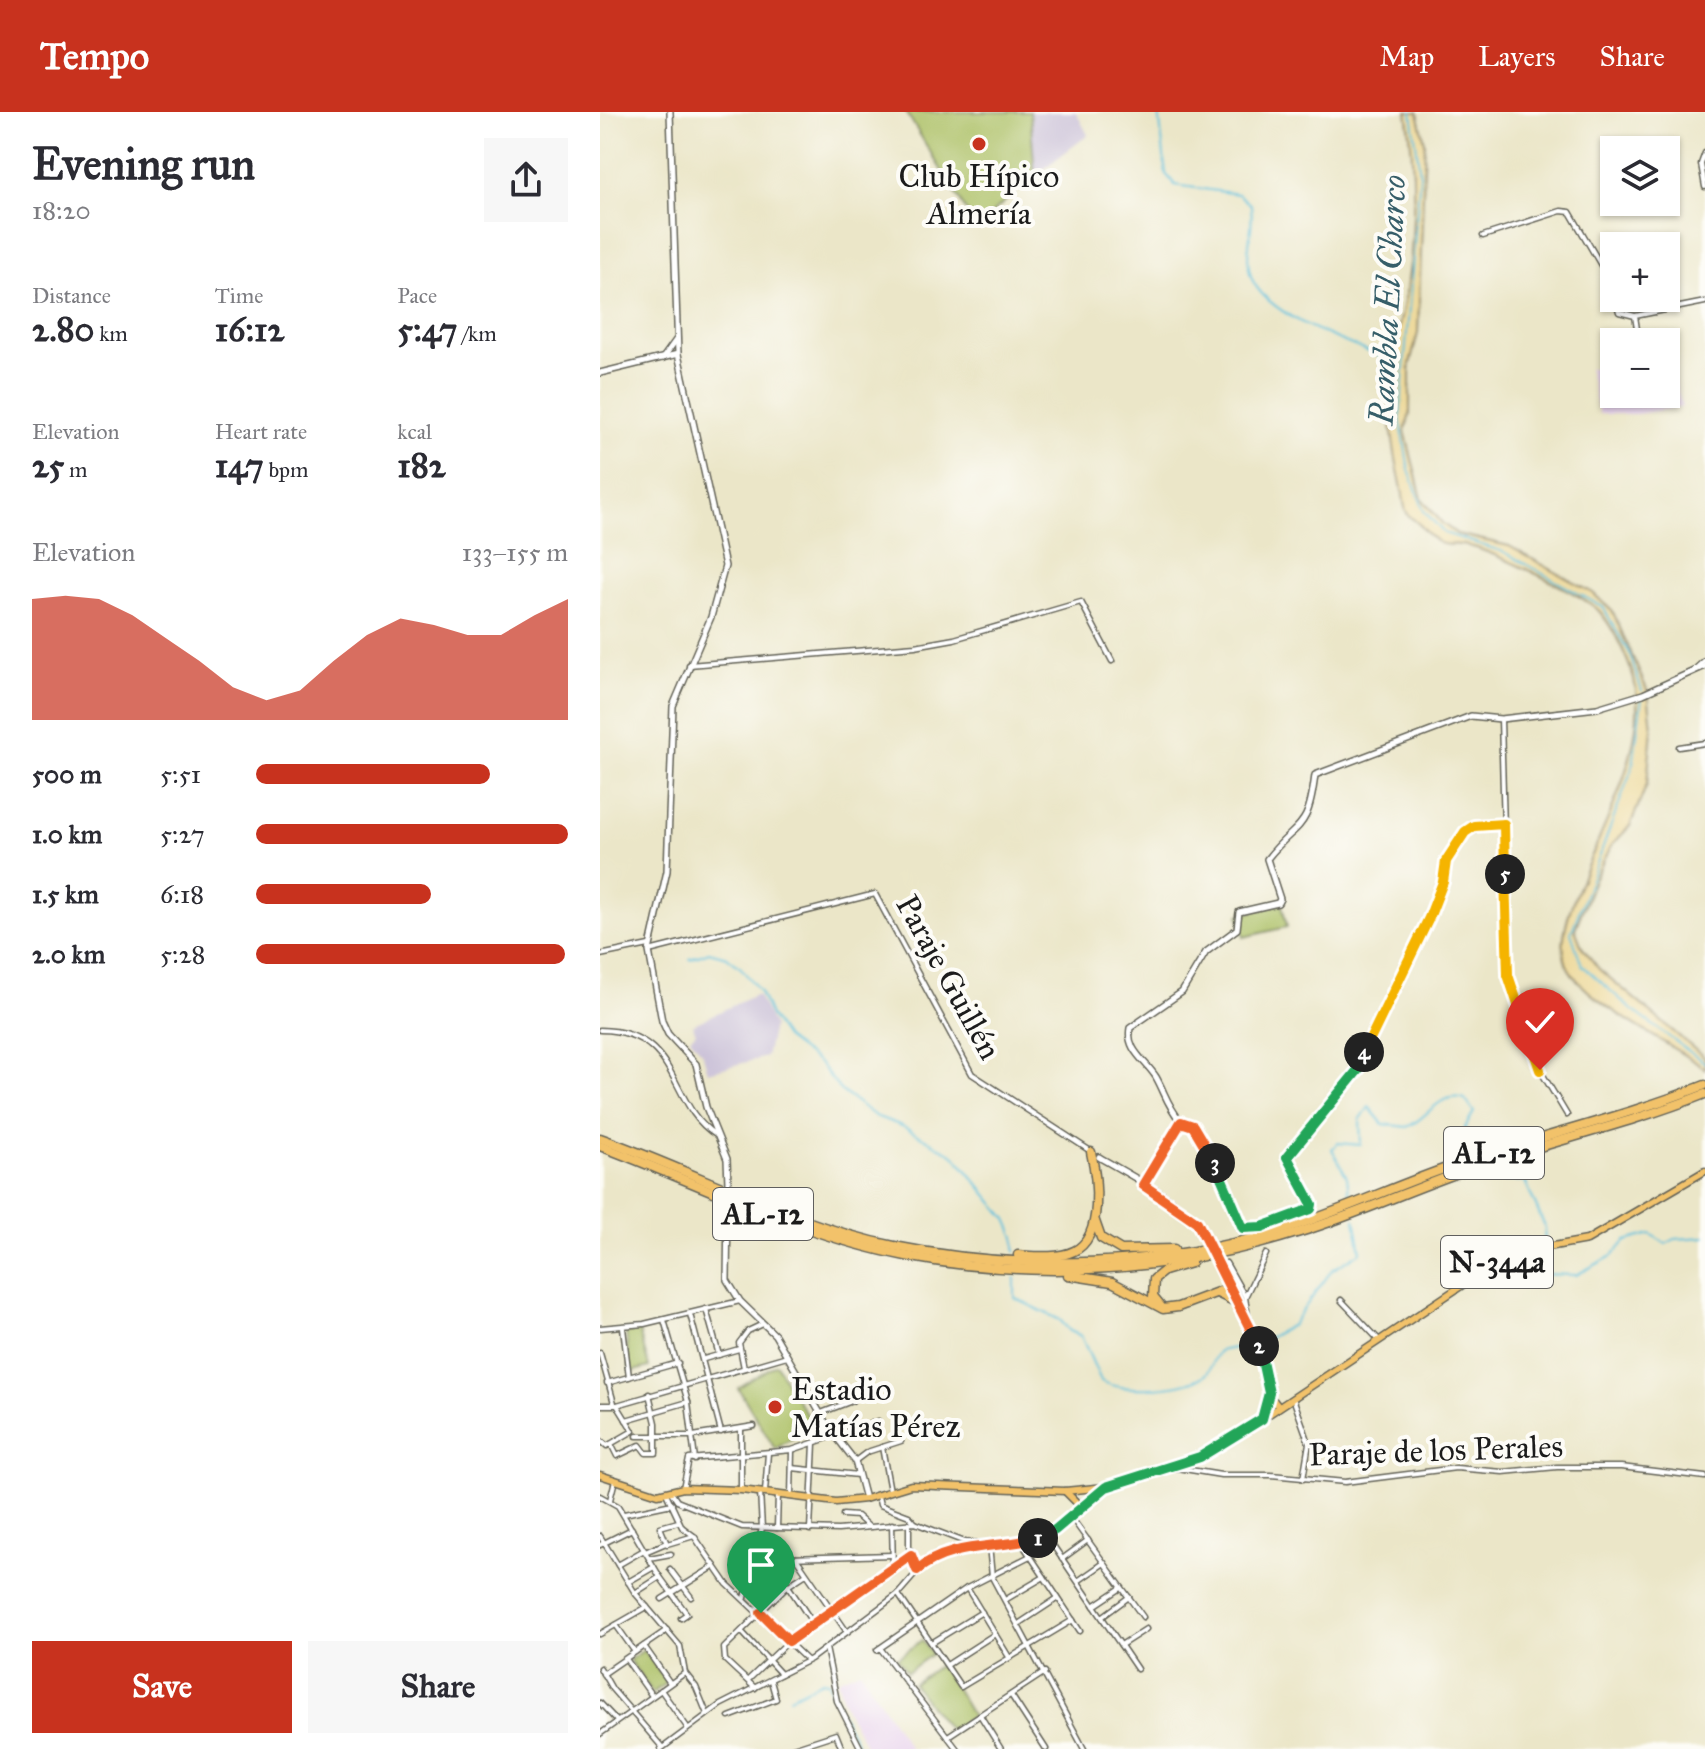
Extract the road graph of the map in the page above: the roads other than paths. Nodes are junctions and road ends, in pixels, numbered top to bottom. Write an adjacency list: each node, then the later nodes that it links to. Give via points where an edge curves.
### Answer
1 (670, 112): 10 (street)
2 (1705, 153): 3 (street)
3 (1705, 187)
4 (1483, 236): 5 (street, via 1570,212)
5 (1600, 264)
6 (1705, 302): 8 (street)
7 (1619, 312): 8 (street)
8 (1635, 316): 9 (street)
9 (1637, 328)
10 (677, 339): 11 (street); 12 (street)
11 (678, 354): 12 (street); 13 (street)
12 (662, 358): 13 (street); 14 (street)
13 (680, 365): 17 (street, via 725,566 715,606)
14 (600, 373)
15 (1705, 660): 19 (street)
16 (1112, 661): 17 (street, via 1081,602 915,646)
17 (689, 665): 24 (street, via 673,706 667,871)
18 (1705, 666): 19 (street)
19 (1693, 672): 20 (street, via 1597,708)
20 (1501, 719): 23 (street); 30 (street, via 1471,716 1315,775 1301,827 1267,859 1278,903 1239,912 1237,929 1206,952 1182,992 1130,1028 1132,1047)
21 (1705, 743): 22 (street)
22 (1679, 747)
23 (1504, 824): 29 (street, via 1509,981 1540,1070); 30 (street, via 1474,826 1446,861 1429,918 1371,1031 1362,1065 1287,1157 1311,1209 1262,1227 1243,1228 1207,1147 1193,1126)
24 (649, 948): 25 (street); 31 (street, via 662,1021 696,1064); 34 (street, Paraje Guillén, via 875,894 972,1074)
25 (600, 955)
26 (600, 1030): 31 (street, via 623,1033 652,1047 703,1124)
27 (1705, 1085): 40 (highway, AL-12, via 1617,1118 1462,1163 1285,1229)
28 (1705, 1094): 41 (highway, AL-12)
29 (1567, 1115)
30 (1181, 1122): 37 (street)
31 (717, 1135): 36 (street, via 727,1159)
32 (600, 1138): 43 (highway, AL-12, via 806,1221)
33 (600, 1146): 45 (highway, AL-12, via 820,1234 906,1256)
34 (1095, 1154): 37 (street); 39 (highway)
35 (1705, 1171): 59 (main road, N-344a, via 1587,1240 1497,1262)
36 (728, 1183)
37 (1143, 1185): 46 (street, bridge, via 1197,1222)
38 (728, 1207): 51 (street, via 726,1272)
39 (1094, 1216): 40 (highway, via 1101,1238 1121,1250); 43 (highway, via 1089,1238 1067,1253)
40 (1222, 1245): 43 (highway, AL-12, via 1093,1261)
41 (1237, 1250): 45 (highway, AL-12, via 1124,1267); 53 (highway, via 1158,1273 1153,1297)
42 (1266, 1254): 49 (street)
43 (945, 1255)
44 (1226, 1263): 49 (street)
45 (992, 1268): 53 (highway, via 1101,1279)
46 (1224, 1275): 47 (street); 48 (highway)
47 (1231, 1287): 48 (highway); 49 (street)
48 (1216, 1293): 49 (highway); 53 (highway)
49 (1242, 1300): 77 (street, via 1265,1360)
50 (1341, 1300): 59 (street)
51 (740, 1301): 52 (street); 56 (street)
52 (706, 1309): 54 (street); 62 (street)
53 (1163, 1309)
54 (690, 1314): 55 (street); 64 (street)
55 (664, 1320): 57 (street); 65 (street)
56 (766, 1322): 60 (street, via 748,1331); 63 (street)
57 (623, 1327): 58 (street); 67 (street)
58 (600, 1328)
59 (1379, 1340): 72 (main road, N-344a)
60 (739, 1349): 62 (street); 66 (street)
61 (600, 1353): 69 (street)
62 (719, 1355): 64 (street)
63 (787, 1356): 66 (street); 79 (street)
64 (704, 1359): 68 (street)
65 (678, 1363): 67 (street); 70 (street)
66 (744, 1368): 68 (street)
67 (629, 1377): 69 (street)
68 (709, 1378): 70 (street); 84 (street)
69 (607, 1383): 75 (street)
70 (684, 1385): 71 (street); 74 (street)
71 (649, 1394): 75 (street); 78 (street)
72 (1293, 1398): 77 (main road, N-344a); 105 (street, via 1309,1443)
73 (852, 1401): 79 (street)
74 (688, 1402): 78 (street); 87 (street)
75 (615, 1404): 76 (street); 80 (street)
76 (600, 1405)
77 (1272, 1405): 99 (main road, via 1262,1419 1200,1457)
78 (653, 1411): 80 (street); 86 (street)
79 (821, 1413): 88 (street)
80 (626, 1420): 85 (street)
81 (878, 1421): 88 (street)
82 (754, 1426): 83 (street)
83 (741, 1429): 84 (street); 96 (street)
84 (721, 1432): 87 (street)
85 (635, 1433): 86 (street); 92 (street)
86 (657, 1436): 87 (street); 92 (street, via 656,1453 646,1453 640,1445 617,1456)
87 (693, 1436): 97 (street)
88 (836, 1437): 91 (street); 98 (street)
89 (600, 1440): 92 (street)
90 (901, 1441): 93 (street)
91 (814, 1443): 94 (street); 101 (street)
92 (611, 1444)
93 (882, 1447): 98 (street); 110 (street)
94 (792, 1450): 95 (street); 100 (street)
95 (768, 1453): 96 (street); 111 (street)
96 (743, 1455): 97 (street); 109 (street)
97 (695, 1460): 108 (street, via 686,1461)
98 (855, 1461): 103 (street)
99 (1169, 1466): 105 (street, Paraje de los Perales); 107 (main road)
100 (792, 1468): 101 (street); 117 (street)
101 (814, 1471): 103 (street); 118 (street)
102 (600, 1475): 106 (main road)
103 (858, 1475): 119 (street)
104 (1705, 1477): 105 (street, Paraje de los Perales, via 1621,1467 1557,1467 1503,1472 1456,1468 1353,1482)
105 (1303, 1479)
106 (615, 1480): 113 (main road); 120 (street)
107 (1106, 1487): 112 (main road); 121 (main road)
108 (683, 1488): 109 (main road); 113 (main road)
109 (741, 1490): 111 (main road)
110 (890, 1491): 112 (main road, via 917,1485); 115 (main road)
111 (763, 1492): 114 (main road); 132 (street)
112 (1078, 1492): 121 (main road); 123 (main road, via 1073,1503)
113 (669, 1493): 122 (street); 132 (street, via 742,1527)
114 (778, 1494): 117 (main road); 134 (street)
115 (878, 1495): 119 (main road); 129 (street, via 880,1505)
116 (600, 1496): 120 (street)
117 (791, 1496): 118 (main road)
118 (813, 1499): 119 (main road); 135 (street)
119 (865, 1499)
120 (610, 1500): 124 (street)
121 (1088, 1501): 123 (main road)
122 (672, 1504): 124 (street); 127 (street)
123 (1080, 1506): 126 (street)
124 (624, 1514): 133 (street)
125 (843, 1515): 131 (street, via 857,1516)
126 (1071, 1517): 136 (street); 139 (street)
127 (679, 1522): 138 (street); 141 (street, via 660,1527)
128 (909, 1523): 129 (street); 130 (street); 148 (street)
129 (915, 1523): 143 (street)
130 (892, 1524): 131 (street); 147 (street)
131 (868, 1526): 135 (street)
132 (762, 1528): 134 (street); 152 (street)
133 (632, 1529): 142 (street); 145 (street)
134 (777, 1529): 135 (street)
135 (810, 1530)
136 (1046, 1535): 140 (street); 154 (street)
137 (600, 1536): 142 (street)
138 (694, 1536): 141 (street); 157 (street)
139 (1088, 1540): 154 (street); 155 (street)
140 (1021, 1542): 144 (street); 149 (street)
141 (666, 1543): 145 (street)
142 (603, 1544): 156 (street)
143 (978, 1545): 144 (street); 161 (street)
144 (989, 1545): 164 (street)
145 (644, 1551): 150 (street); 156 (street)
146 (671, 1554): 150 (street)
147 (892, 1555): 151 (street); 159 (street)
148 (911, 1555): 159 (street); 161 (street)
149 (1030, 1556): 164 (street); 165 (street)
150 (649, 1558): 158 (street)
151 (796, 1558): 153 (street); 162 (street)
152 (754, 1559): 153 (street); 177 (street)
153 (770, 1559): 169 (street)
154 (1062, 1559): 166 (street)
155 (1104, 1563): 166 (street); 171 (street)
156 (618, 1565): 167 (street)
157 (715, 1566): 168 (street); 177 (street)
158 (654, 1567): 163 (street); 167 (street)
159 (893, 1568): 183 (street)
160 (670, 1569): 168 (street)
161 (917, 1570): 174 (street)
162 (806, 1574): 169 (street); 183 (street)
163 (660, 1577): 172 (street); 173 (street)
164 (992, 1577): 170 (street); 180 (street)
165 (1044, 1577): 178 (street); 180 (street)
166 (1078, 1581): 181 (street)
167 (628, 1582): 172 (street)
168 (682, 1585): 173 (street); 175 (street)
169 (786, 1587): 185 (street); 193 (street)
170 (967, 1588): 184 (street); 189 (street)
171 (1121, 1588): 176 (street); 181 (street)
172 (635, 1593): 182 (street)
173 (671, 1593): 179 (street); 188 (street, via 687,1614)
174 (898, 1594): 189 (street); 198 (street)
175 (691, 1597)
176 (1129, 1597): 186 (street); 187 (street)
177 (745, 1598): 185 (street)
178 (1058, 1598): 190 (street); 191 (street)
179 (662, 1599)
180 (1005, 1600): 191 (street)
181 (1094, 1606): 186 (street)
182 (647, 1607): 192 (street); 195 (street)
183 (833, 1610): 193 (street); 198 (street)
184 (982, 1612): 200 (street); 202 (street)
185 (761, 1613): 197 (street); 201 (street)
186 (1102, 1617): 204 (street)
187 (1143, 1617)
188 (681, 1618)
189 (917, 1620): 202 (street); 234 (street, via 879,1649)
190 (1073, 1620): 196 (street); 203 (street)
191 (1019, 1623): 203 (street)
192 (616, 1625): 199 (street); 207 (street)
193 (814, 1625): 201 (street)
194 (1146, 1629): 204 (street)
195 (667, 1630): 205 (street); 216 (street, via 680,1646)
196 (1080, 1631)
197 (742, 1632): 210 (street); 219 (street, via 724,1648 725,1660)
198 (847, 1632): 206 (street)
199 (600, 1634)
200 (995, 1634): 208 (street); 212 (street)
201 (789, 1641): 210 (street); 211 (street)
202 (933, 1642): 212 (street)
203 (1030, 1645): 208 (street); 215 (street)
204 (1121, 1645): 214 (street)
205 (644, 1646): 207 (street); 221 (street)
206 (826, 1648): 211 (street); 240 (street, via 837,1701)
207 (635, 1652): 209 (street)
208 (1009, 1657): 212 (street, via 961,1687)
209 (626, 1659): 217 (street); 225 (street)
210 (769, 1660): 218 (street); 219 (street)
211 (807, 1660): 218 (street)
212 (947, 1665)
213 (600, 1668): 217 (street)
214 (1137, 1669)
215 (1045, 1672): 224 (street); 244 (street)
216 (685, 1673): 221 (street); 228 (street)
217 (603, 1674): 227 (street)
218 (781, 1674): 220 (street)
219 (748, 1680): 222 (street)
220 (771, 1680): 222 (street); 230 (street, via 776,1699)
221 (670, 1683): 223 (street)
222 (755, 1688): 228 (street)
223 (661, 1690): 225 (street); 232 (street)
224 (1011, 1695): 229 (street); 243 (street)
225 (652, 1696): 227 (street)
226 (600, 1703): 231 (street)
227 (631, 1711): 231 (street); 236 (street)
228 (707, 1714): 232 (street)
229 (980, 1715): 234 (street); 242 (street)
230 (729, 1717)
231 (618, 1722): 233 (street)
232 (687, 1727): 236 (street)
233 (600, 1734)
234 (948, 1736): 241 (street)
235 (810, 1743): 237 (street); 238 (street); 239 (street, via 836,1734)
236 (663, 1749)
237 (790, 1749)
238 (812, 1749)
239 (842, 1749)
240 (861, 1749)
241 (957, 1749)
242 (1001, 1749)
243 (1046, 1749)
244 (1084, 1749)

